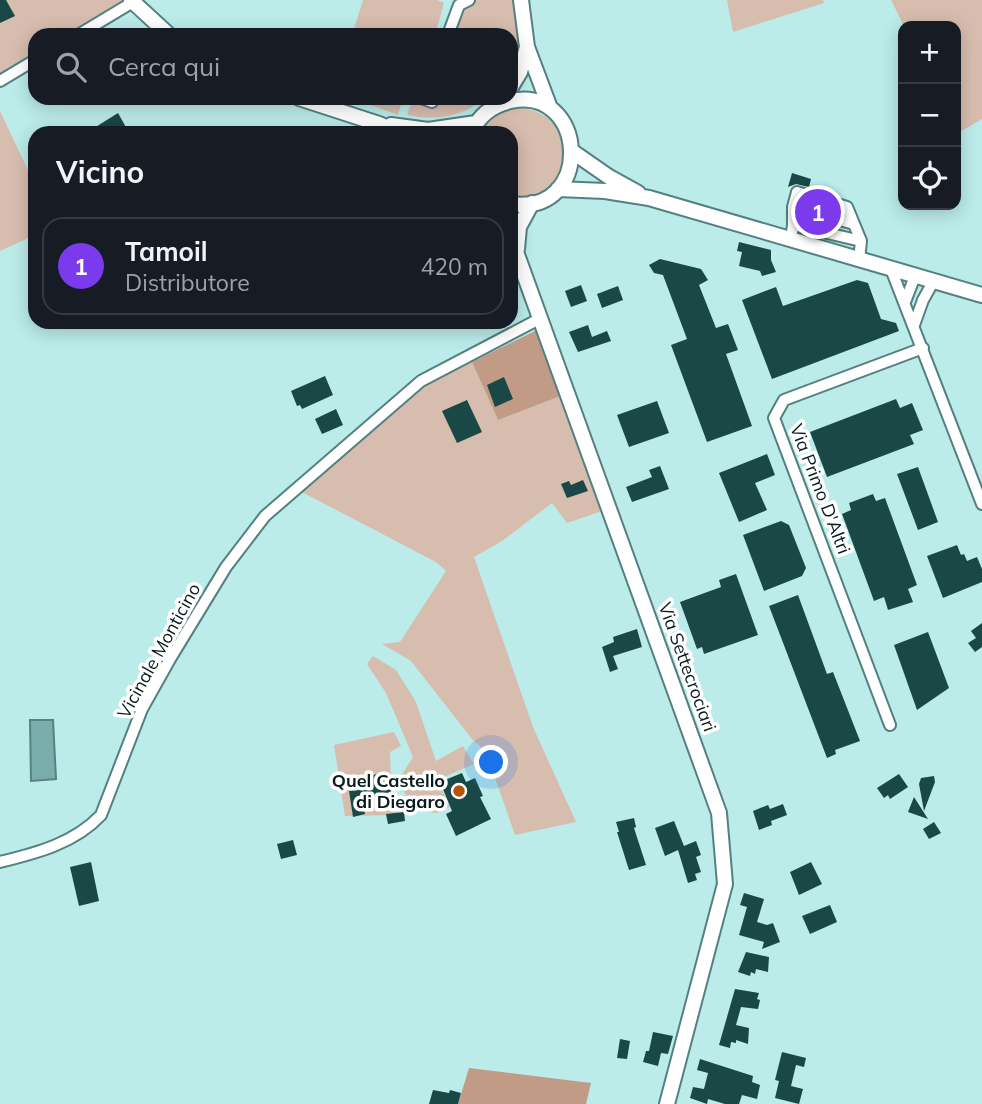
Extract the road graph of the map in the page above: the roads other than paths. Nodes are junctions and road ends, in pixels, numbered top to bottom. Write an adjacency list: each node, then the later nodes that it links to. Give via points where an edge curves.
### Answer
1 (469, 0): 6 (street, via 459,5)
2 (521, 0): 7 (main road)
3 (132, 1): 4 (street); 5 (main road)
4 (89, 28)
5 (161, 28)
6 (451, 28)
7 (527, 47): 9 (main road); 14 (main road)
8 (28, 65): 10 (street)
9 (518, 75)
10 (0, 81)
11 (518, 99): 14 (main road)
12 (321, 105): 15 (main road)
13 (496, 105): 18 (main road)
14 (550, 108): 19 (main road, via 570,135)
15 (379, 124): 16 (main road); 17 (main road)
16 (383, 126)
17 (395, 126)
18 (475, 126)
19 (573, 152): 20 (main road); 21 (main road)
20 (558, 189): 21 (main road); 22 (main road)
21 (649, 198): 25 (main road)
22 (532, 203): 23 (main road); 24 (main road)
23 (518, 204)
24 (518, 231)
25 (792, 232): 26 (street); 26 (street, via 797,192 847,207); 28 (main road)
26 (861, 242): 28 (street)
27 (518, 257): 35 (main road, Via Settecrociari)
28 (859, 260): 29 (main road)
29 (891, 269): 30 (main road); 34 (street)
30 (915, 276): 31 (main road); 33 (street); 34 (street)
31 (933, 282): 32 (main road); 33 (street)
32 (982, 295)
33 (923, 300): 36 (street)
34 (905, 302): 36 (street)
35 (541, 318): 40 (street, Vicinale Monticino, via 421,381 265,516 226,567 142,709 101,815 64,842); 41 (main road, Via Settecrociari, via 719,813 725,884)
36 (914, 325): 37 (street)
37 (923, 348): 38 (street); 39 (street, Via Primo D'Altri, via 784,400 774,418)
38 (982, 504)
39 (890, 725)
40 (0, 862)
41 (667, 1104)

